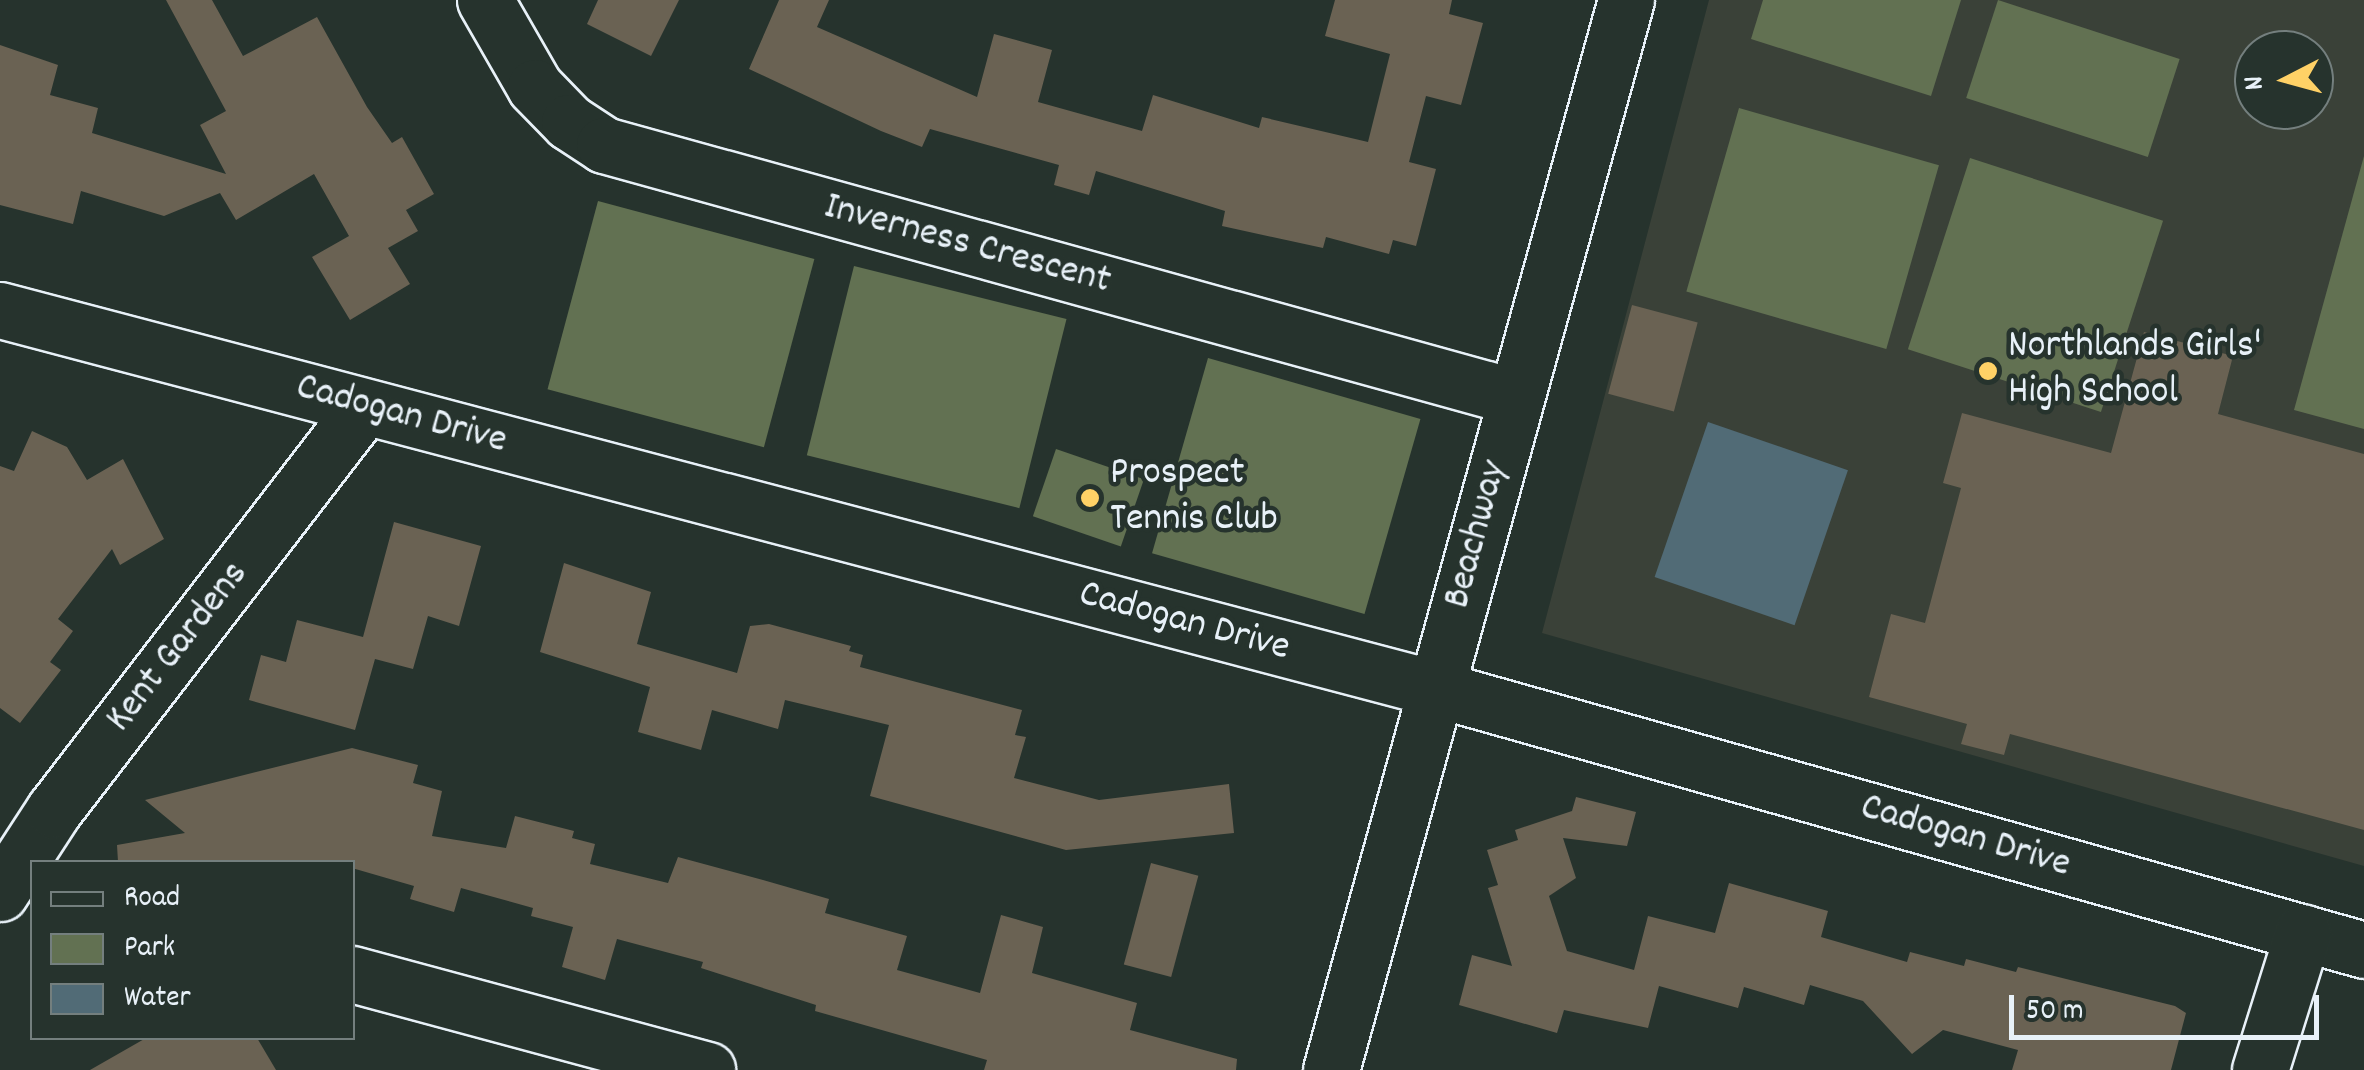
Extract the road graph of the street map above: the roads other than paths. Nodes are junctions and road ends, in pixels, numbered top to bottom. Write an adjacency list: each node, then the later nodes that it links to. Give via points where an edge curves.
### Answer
1 (484, 0): 4 (street, Inverness Crescent, via 535,87 604,145)
2 (1626, 0): 4 (street, Beachway)
3 (0, 310): 5 (street, Cadogan Drive)
4 (1515, 397): 6 (street, Beachway)
5 (364, 407): 6 (street, Cadogan Drive); 7 (street, Kent Gardens)
6 (1437, 689): 8 (street, Cadogan Drive); 13 (street, Beachway)
7 (10, 882)
8 (2303, 933): 9 (street, Cadogan Drive); 14 (street)
9 (2364, 950)
10 (355, 975): 11 (street)
11 (628, 1060): 12 (street)
12 (707, 1070)
13 (1331, 1070)
14 (2260, 1070)

